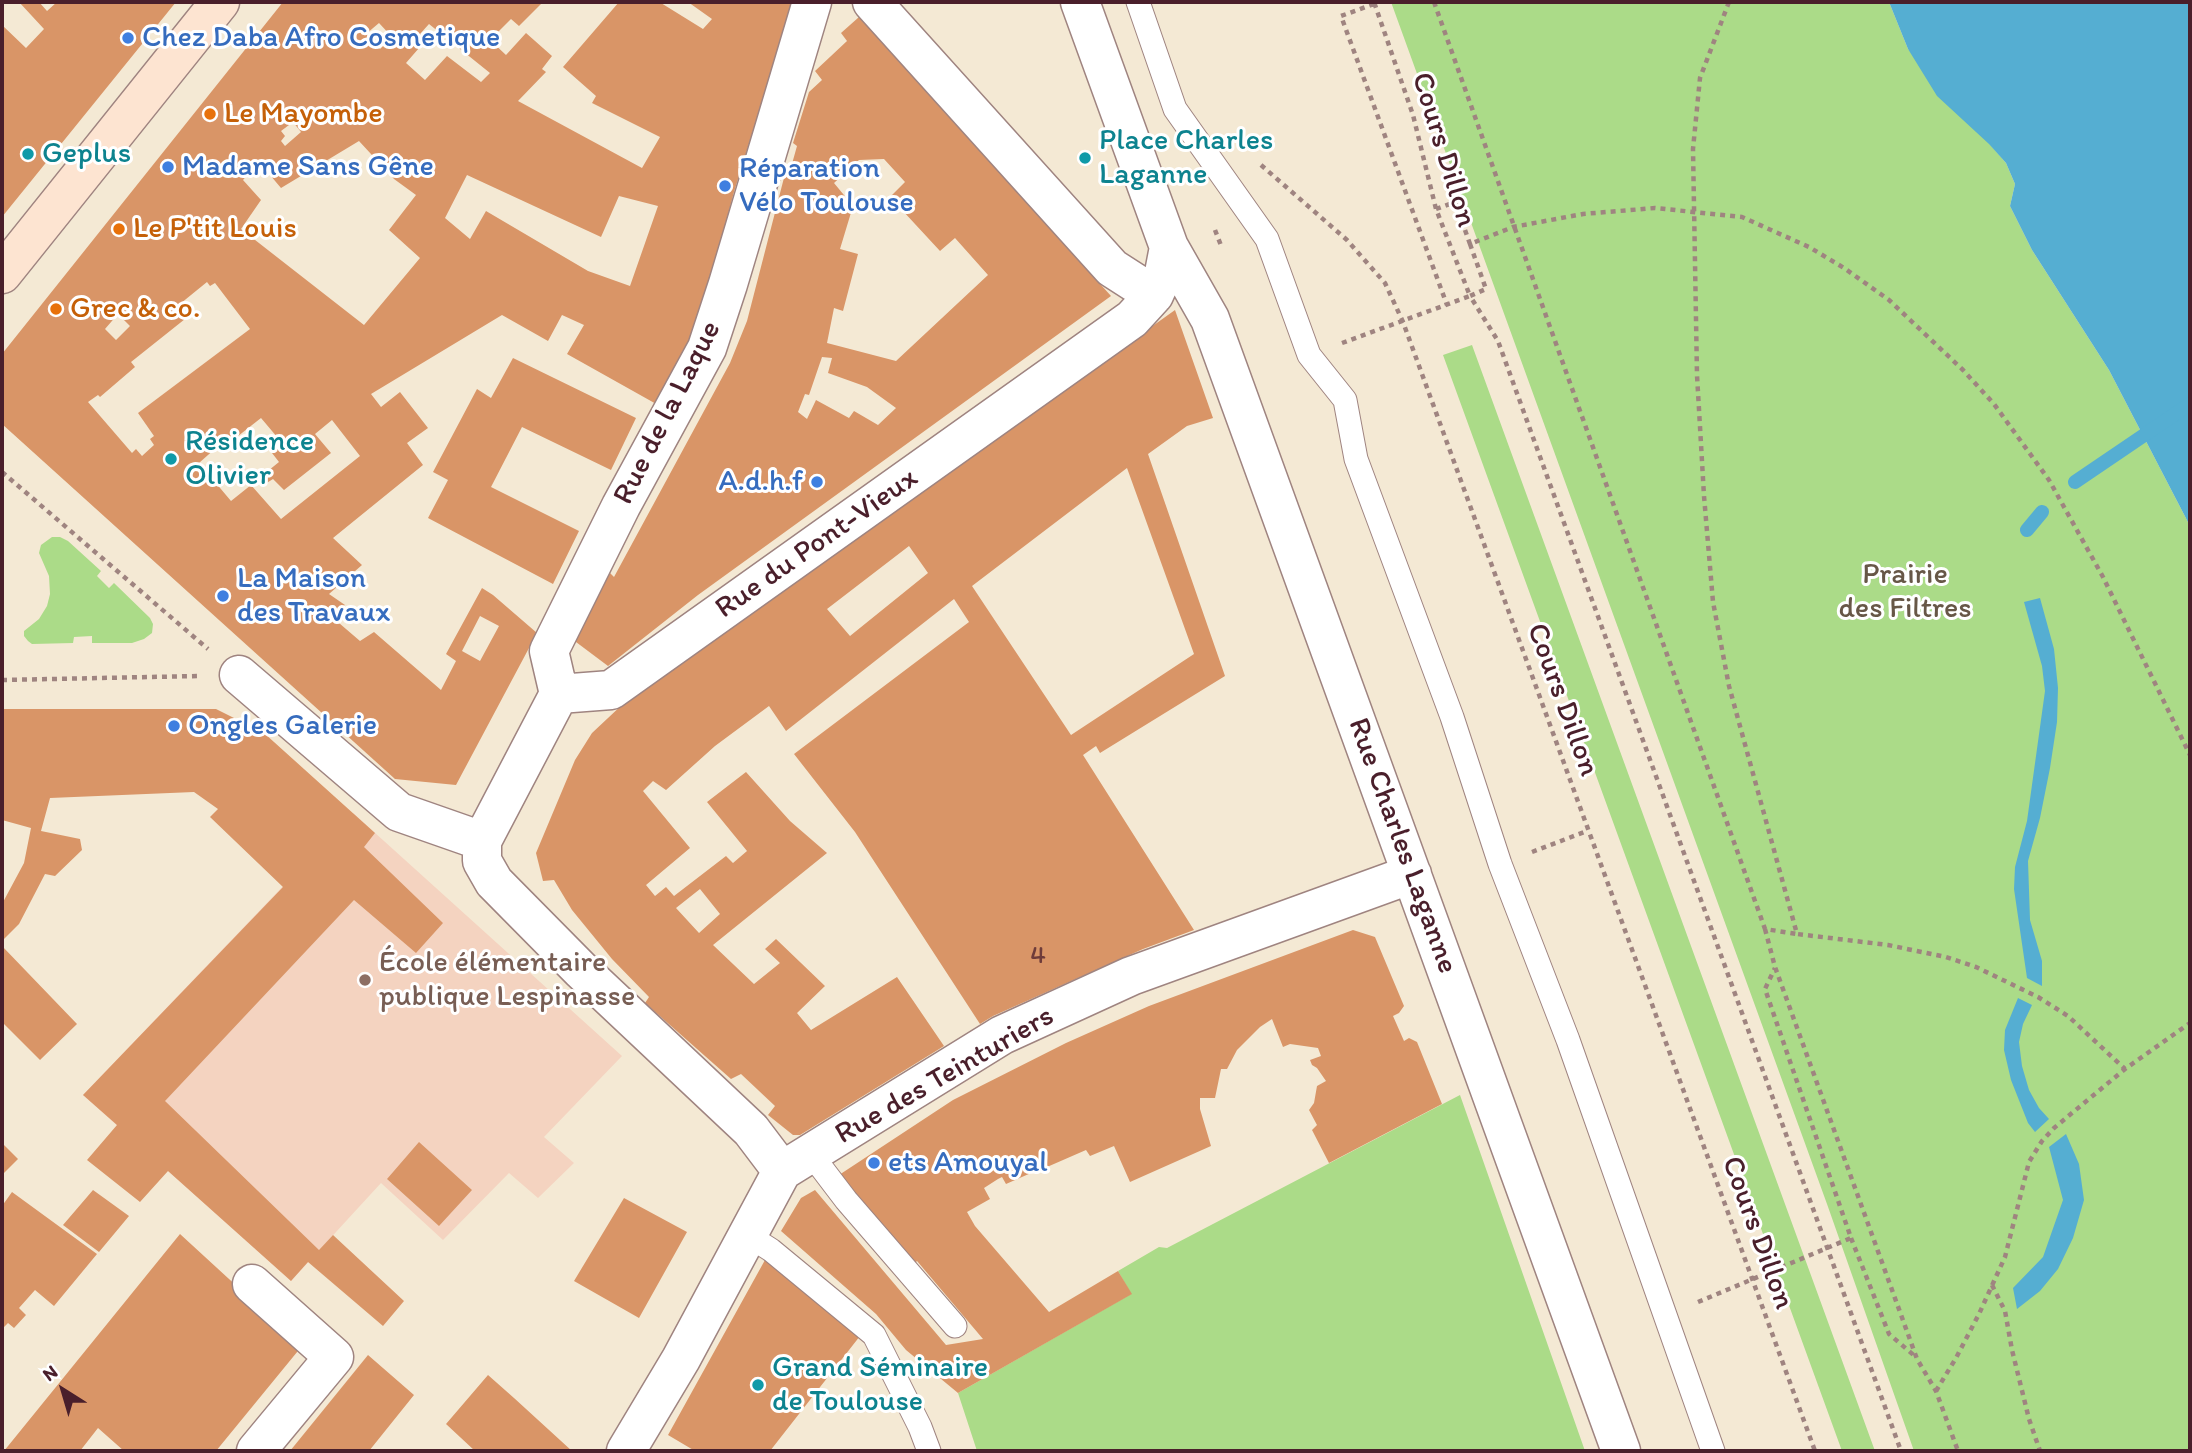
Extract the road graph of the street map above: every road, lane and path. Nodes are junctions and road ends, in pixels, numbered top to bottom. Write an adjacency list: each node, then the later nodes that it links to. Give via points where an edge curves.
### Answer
1 (220, 2): 17 (street)
2 (812, 2): 26 (street, Rue de la Laque, via 706,348 549,651)
3 (872, 2): 18 (street, via 1112,268)
4 (1080, 2): 15 (street)
5 (1138, 2): 22 (lane, via 1175,109 1267,239)
6 (1433, 2): 13 (path)
7 (1729, 2): 11 (path, via 1700,78 1693,149)
8 (1374, 3): 10 (path, Cours Dillon, via 1413,115); 20 (path, via 1341,16)
9 (1258, 163): 21 (path, Cours Dillon, via 1347,240 1385,283)
10 (1436, 209): 14 (path, via 1455,202); 19 (path, Cours Dillon)
11 (1694, 210): 13 (path, via 1583,214); 27 (path, via 1742,217 1844,268 1889,300 1994,404 2049,480 2103,577); 33 (path, via 1698,416 1713,602 1729,686)
12 (1214, 228): 16 (path)
13 (1513, 228): 14 (path); 32 (path)
14 (1470, 244): 19 (path, via 1486,289)
15 (1169, 247): 18 (street, Rue du Pont-Vieux); 31 (street, Rue Charles Laganne, via 1210,319)
16 (1223, 251)
17 (2, 274)
18 (1154, 295): 26 (street, Rue du Pont-Vieux, via 1132,319 611,690)
19 (1470, 296): 20 (path); 40 (path, Cours Dillon, via 1499,341)
20 (1447, 305): 21 (path)
21 (1403, 322): 22 (path); 28 (path, Cours Dillon)
22 (1309, 355): 30 (lane, via 1345,400 1356,458 1452,718)
23 (2, 471): 24 (path)
24 (239, 675): 25 (path); 29 (street, via 399,812)
25 (2, 680)
26 (559, 694): 29 (street)
27 (2190, 755)
28 (1587, 831): 30 (path); 41 (path, Cours Dillon)
29 (482, 841): 37 (street, via 482,861 494,882 751,1130)
30 (1500, 864): 44 (lane, via 1568,1040)
31 (1412, 874): 37 (street, Rue des Teinturiers, via 1131,976 1026,1025 990,1042); 51 (street, Rue Charles Laganne)
32 (1765, 929): 33 (path); 34 (path)
33 (1797, 934): 36 (path, via 1888,945 1976,967 2068,1016)
34 (1775, 967): 39 (path, via 1765,989); 46 (path)
35 (2190, 1023): 36 (path)
36 (2125, 1069): 43 (path, via 2054,1128 2029,1161 2005,1257)
37 (796, 1163): 38 (street); 45 (lane, via 846,1200)
38 (749, 1236): 49 (street); 50 (lane, via 874,1335)
39 (1851, 1238): 40 (path); 46 (path, via 1889,1334)
40 (1827, 1247): 41 (path); 54 (path, Cours Dillon)
41 (1752, 1280): 44 (path); 53 (path, Cours Dillon)
42 (252, 1284): 48 (street, via 334,1357)
43 (1992, 1285): 47 (path); 56 (path, via 2005,1311)
44 (1665, 1316): 52 (lane)
45 (955, 1326)
46 (1917, 1359): 47 (path)
47 (1936, 1391): 55 (path)
48 (256, 1451)
49 (626, 1451)
50 (929, 1451)
51 (1621, 1451)
52 (1713, 1451)
53 (1815, 1451)
54 (1901, 1451)
55 (1958, 1451)
56 (2040, 1451)

